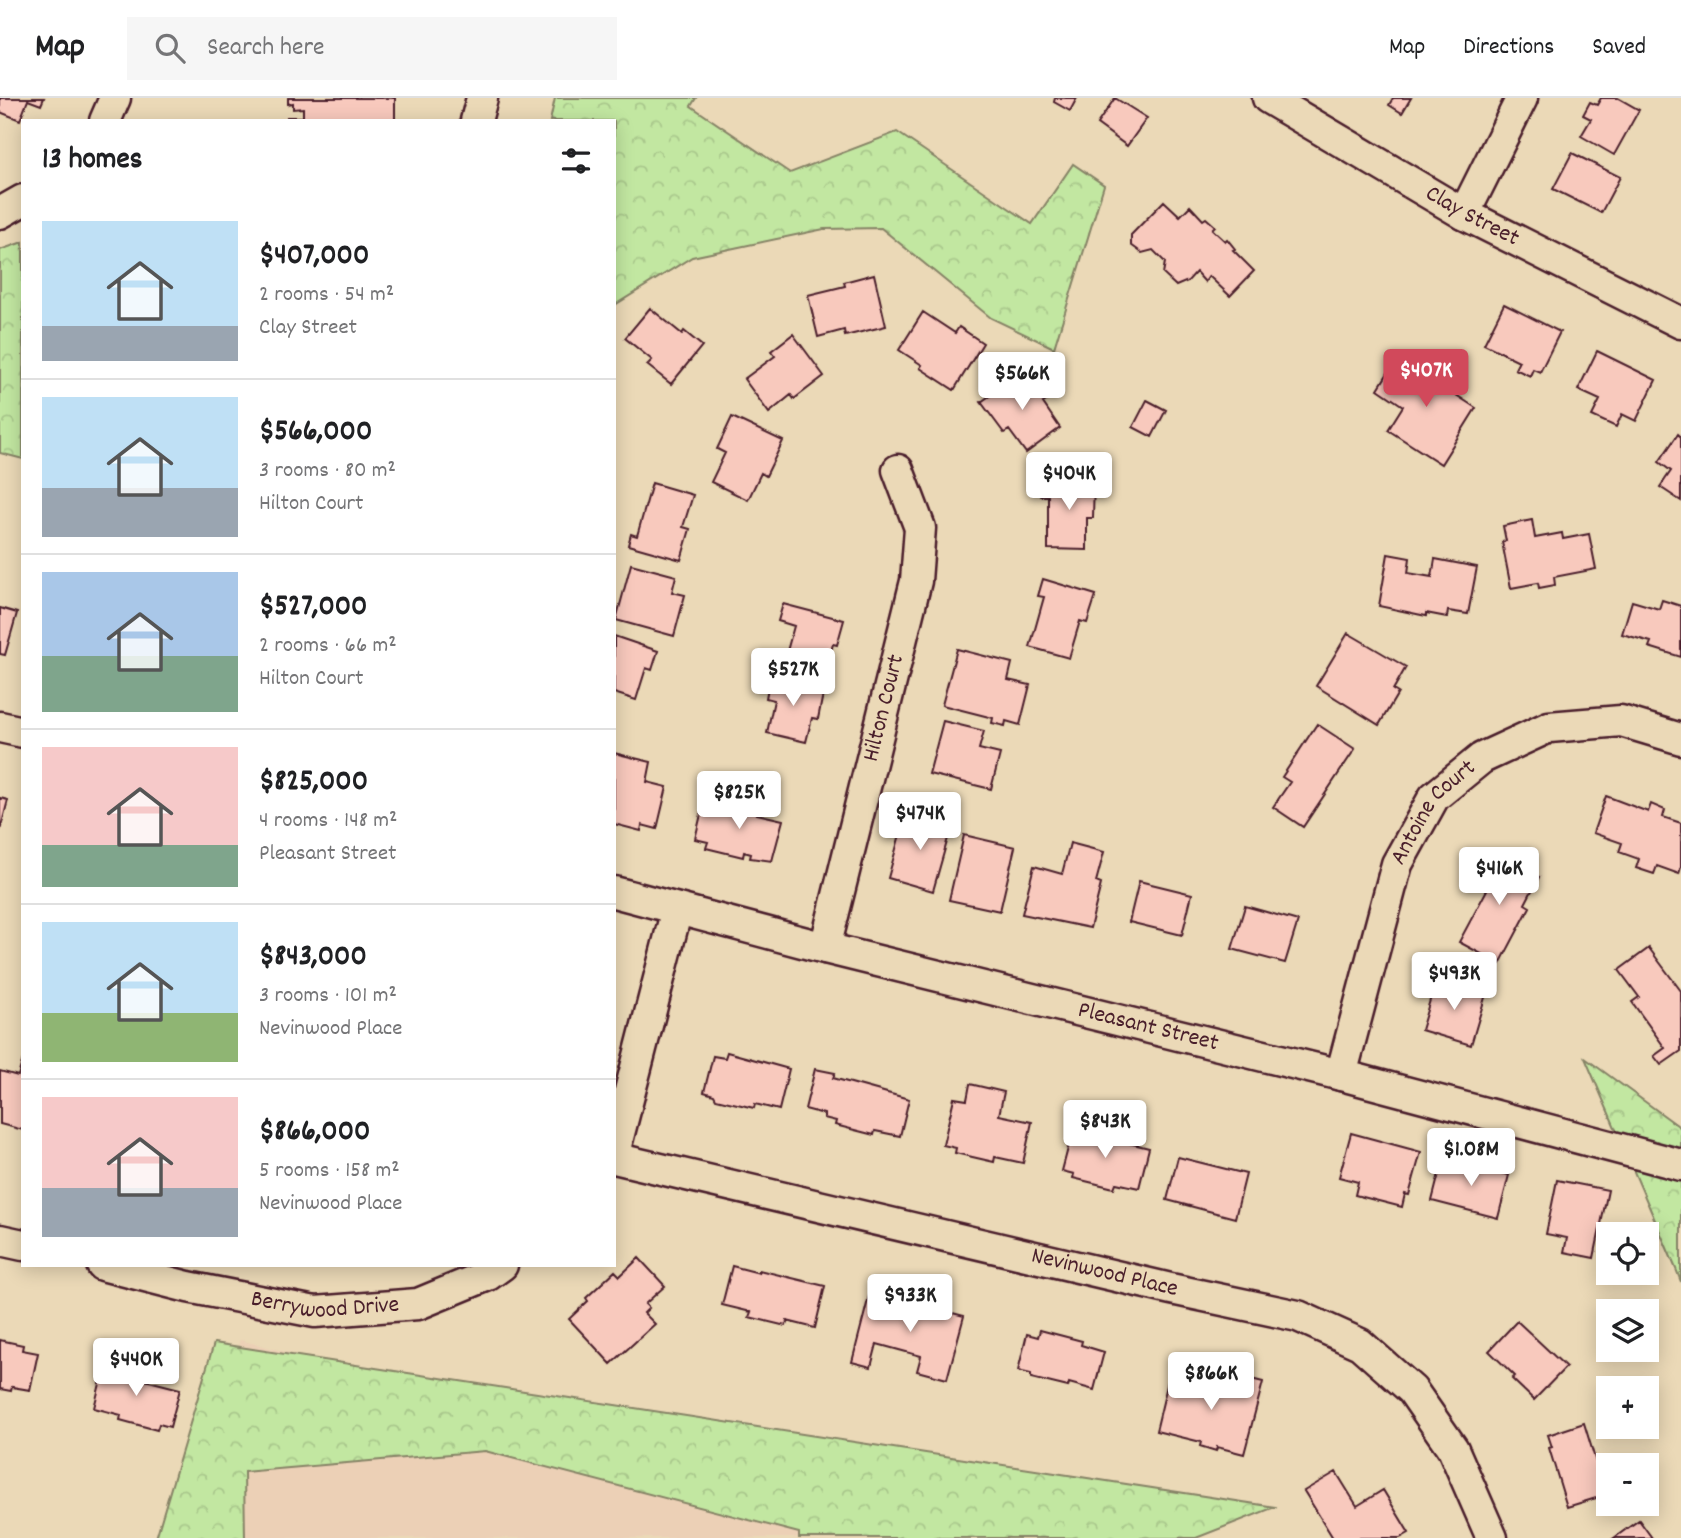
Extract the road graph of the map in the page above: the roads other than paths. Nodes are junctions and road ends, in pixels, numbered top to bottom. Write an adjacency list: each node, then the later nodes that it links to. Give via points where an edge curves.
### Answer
1 (115, 98): 5 (street)
2 (482, 98): 6 (street)
3 (1268, 98): 9 (street, Clay Street)
4 (1522, 98): 9 (street)
5 (106, 119)
6 (477, 119)
7 (21, 201): 8 (street)
8 (0, 213)
9 (1464, 214): 10 (street, Clay Street)
10 (1681, 323)
11 (898, 470): 17 (street, Hilton Court, via 920,528 916,581)
12 (0, 727): 13 (street)
13 (21, 732)
14 (1681, 739): 18 (street, Antoine Court, via 1621,721 1549,727 1482,758 1434,797 1397,864)
15 (616, 893): 16 (street, Pleasant Street)
16 (677, 909): 17 (street, Pleasant Street); 19 (street)
17 (825, 948): 18 (street, Pleasant Street)
18 (1341, 1076): 21 (street, Pleasant Street)
19 (616, 1147)
20 (616, 1155): 26 (street, Nevinwood Place, via 1298,1316 1360,1344 1412,1390 1453,1449)
21 (1681, 1165)
22 (0, 1240): 23 (street)
23 (21, 1245)
24 (110, 1267): 25 (street, Berrywood Drive, via 315,1312 418,1304)
25 (499, 1267)
26 (1492, 1538)

